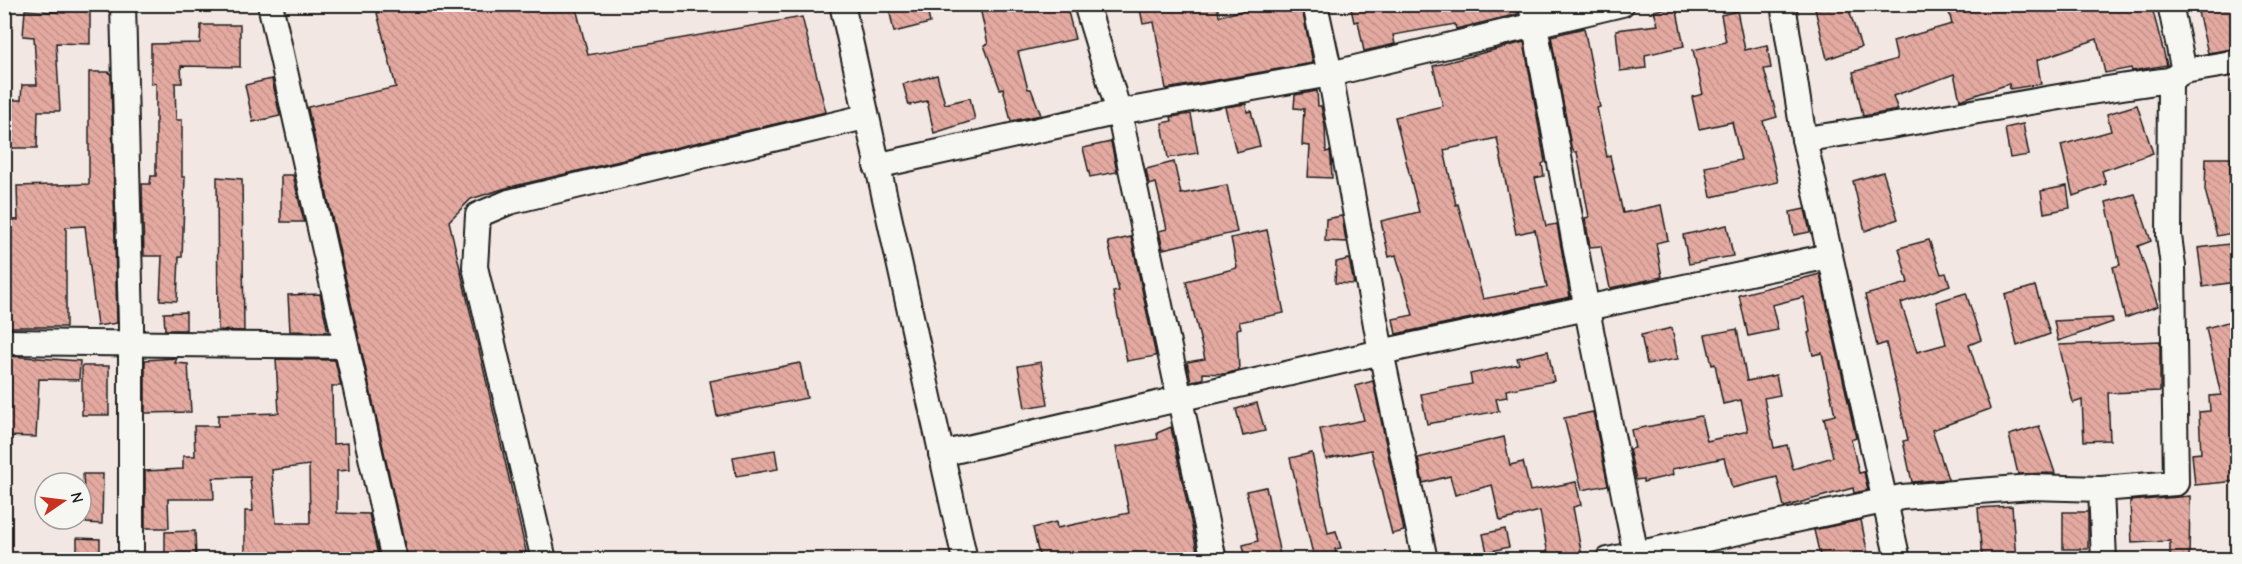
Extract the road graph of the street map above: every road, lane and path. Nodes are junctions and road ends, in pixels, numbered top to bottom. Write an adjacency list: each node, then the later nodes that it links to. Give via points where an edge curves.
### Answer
1 (123, 4): 20 (street)
2 (270, 4): 21 (street)
3 (842, 4): 14 (street)
4 (1086, 4): 13 (street)
5 (1315, 4): 11 (street)
6 (1622, 4): 9 (street)
7 (1783, 4): 15 (street)
8 (2170, 4): 12 (street)
9 (1533, 14): 11 (street); 18 (street)
10 (2238, 62): 12 (street)
11 (1330, 74): 13 (street); 22 (street)
12 (2177, 75): 15 (street); 25 (street, via 2169,237 2173,266 2176,483)
13 (1119, 111): 16 (street); 23 (street)
14 (865, 117): 16 (street); 30 (street, via 509,202 478,215 475,267)
15 (1804, 139): 17 (street)
16 (876, 166): 24 (street)
17 (1829, 256): 18 (street); 26 (street)
18 (1587, 310): 22 (street); 27 (street)
19 (4, 342): 20 (street)
20 (130, 344): 21 (street); 28 (street)
21 (346, 346): 29 (street)
22 (1381, 352): 23 (street); 33 (street)
23 (1179, 398): 24 (street); 32 (street)
24 (941, 454): 31 (street)
25 (2101, 489): 26 (street, via 2019,487); 36 (street)
26 (1884, 500): 27 (street); 35 (street)
27 (1636, 556): 34 (street)
28 (131, 560)
29 (394, 560)
30 (544, 560)
31 (965, 560)
32 (1214, 560)
33 (1425, 560)
34 (1608, 560)
35 (1898, 560)
36 (2104, 560)

